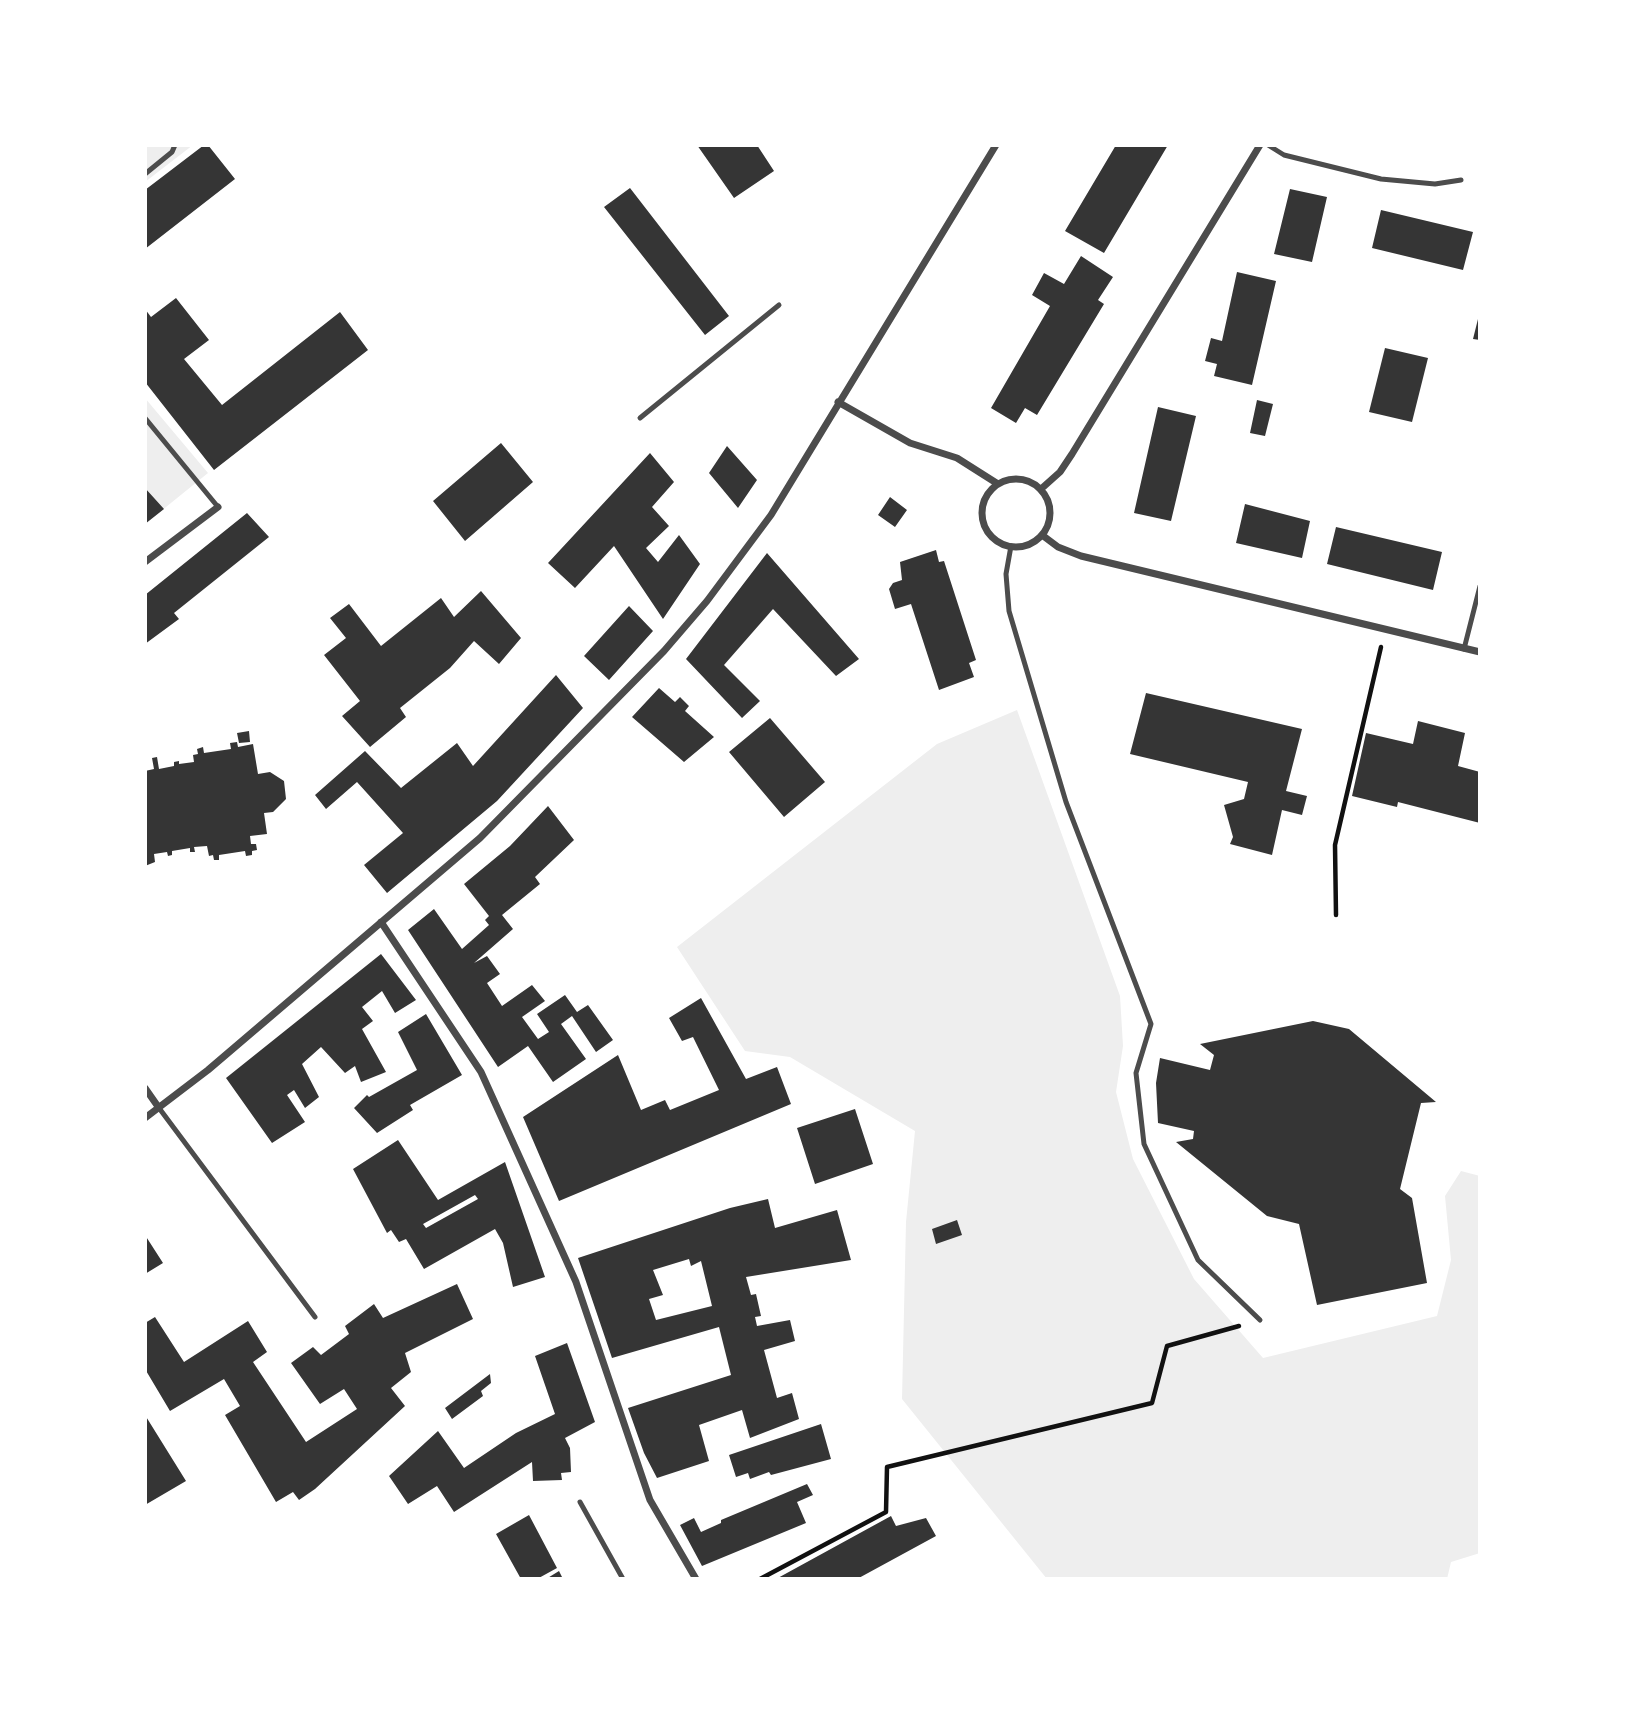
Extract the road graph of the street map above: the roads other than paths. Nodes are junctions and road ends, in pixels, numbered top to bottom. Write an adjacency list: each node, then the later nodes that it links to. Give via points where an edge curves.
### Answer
1 (176, 145): 5 (lane)
2 (996, 145): 8 (street)
3 (1261, 145): 12 (street, via 1072,454)
4 (1268, 145): 6 (lane, via 1284,155 1381,180 1422,184)
5 (145, 174)
6 (1461, 180)
7 (779, 305): 10 (lane)
8 (838, 402): 11 (street, via 910,443 957,458); 20 (street, via 771,515 664,651 543,778)
9 (145, 418): 13 (lane)
10 (640, 418)
11 (998, 484): 12 (street, via 1017,478); 15 (street, via 982,508 984,524 993,538)
12 (1041, 489): 14 (street, via 1051,509)
13 (218, 507): 16 (street)
14 (1042, 536): 15 (street, via 1024,546); 18 (street, via 1080,555)
15 (1011, 546): 25 (lane, via 1006,574 1009,611 1066,802 1151,1024 1136,1073 1144,1144 1198,1260)
16 (145, 562)
17 (1480, 586): 18 (lane)
18 (1464, 649): 19 (street)
19 (1480, 652)
20 (381, 922): 22 (street); 28 (street, via 481,1072 576,1282 650,1500)
21 (145, 1088): 22 (street)
22 (159, 1108): 23 (street); 24 (lane)
23 (145, 1118)
24 (315, 1317)
25 (1260, 1320)
26 (580, 1502): 27 (lane)
27 (623, 1579)
28 (696, 1579)

